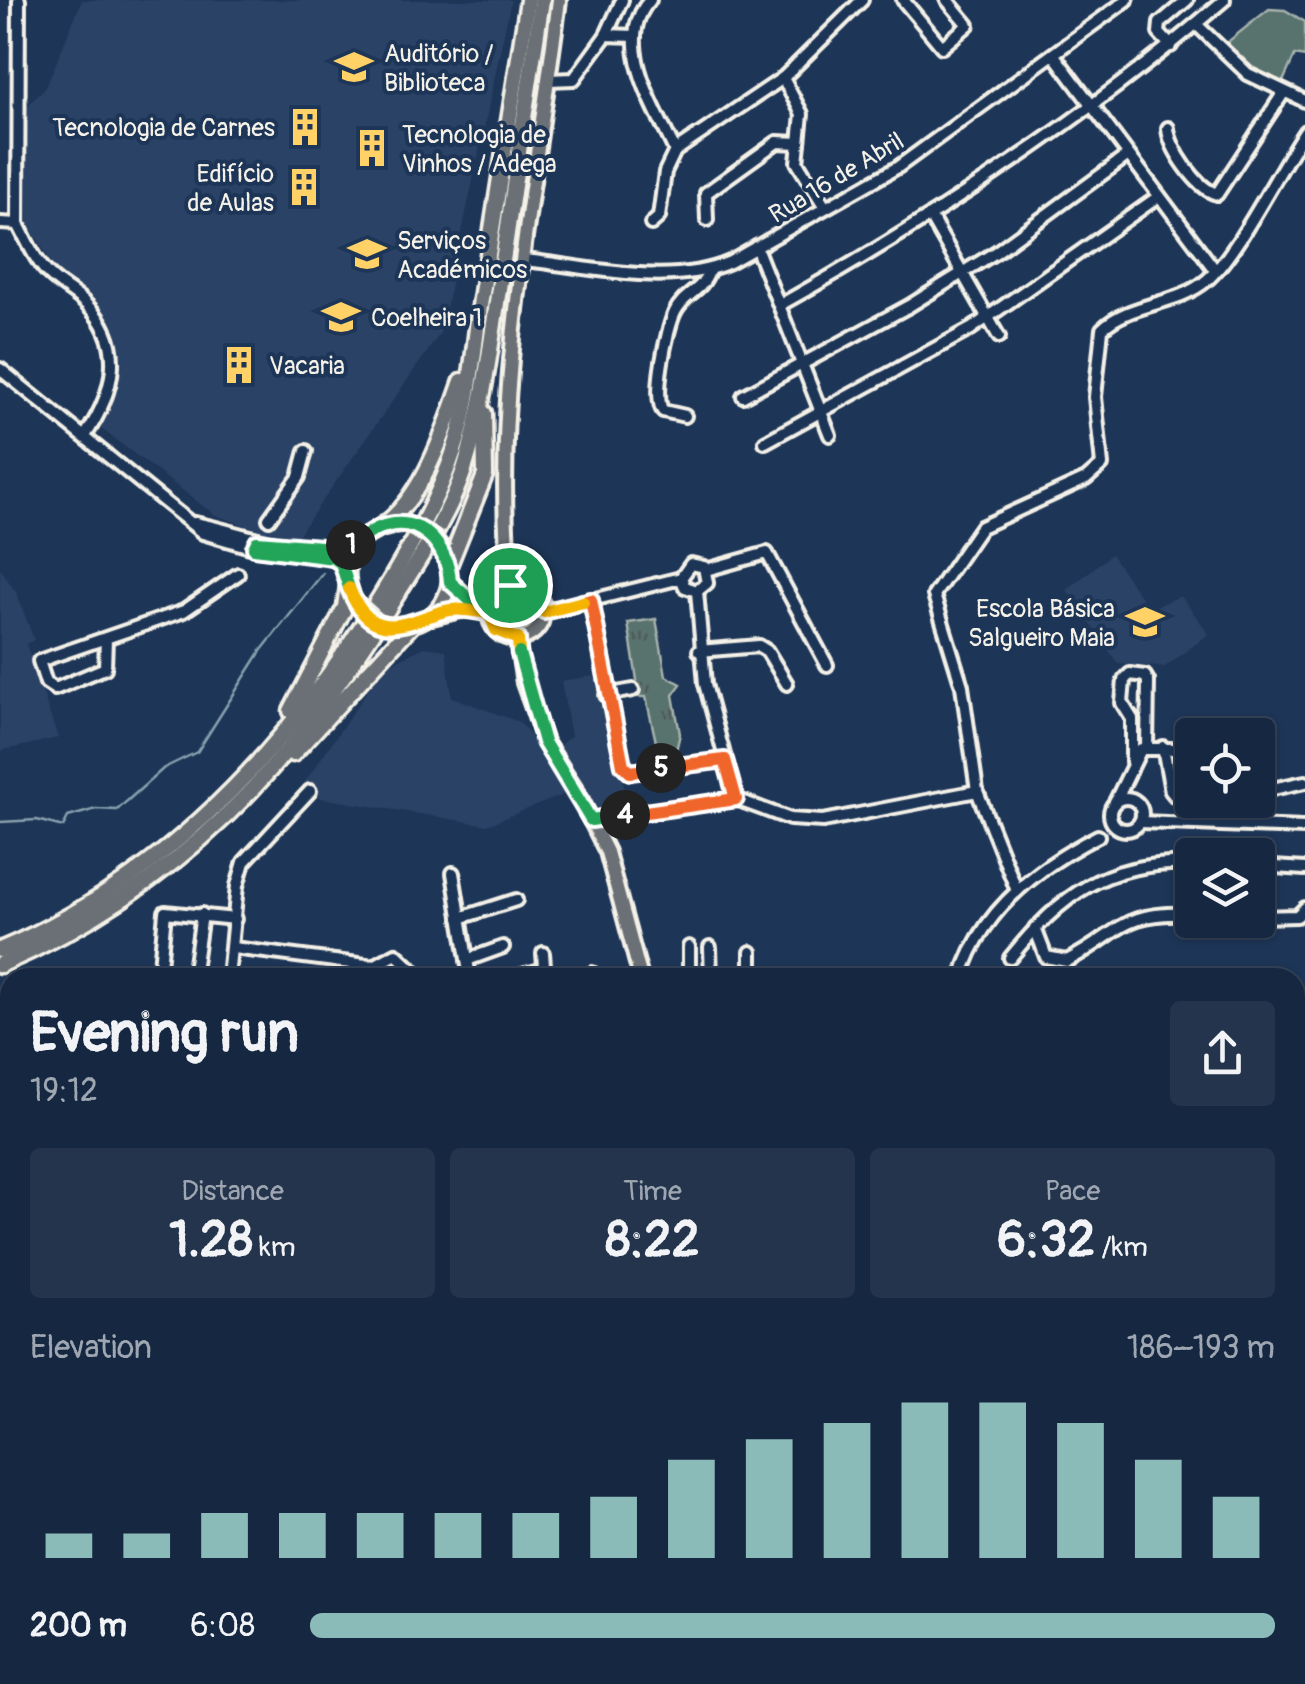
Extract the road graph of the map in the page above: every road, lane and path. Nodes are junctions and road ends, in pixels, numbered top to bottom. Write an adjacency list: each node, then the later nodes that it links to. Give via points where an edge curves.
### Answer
1 (19, 0): 33 (street)
2 (528, 0): 43 (highway)
3 (542, 0): 46 (highway)
4 (559, 0): 19 (main road)
5 (622, 0): 14 (street)
6 (650, 0): 15 (street)
7 (862, 0): 18 (street)
8 (947, 0): 12 (street, via 968,25 942,46)
9 (1127, 0): 17 (street, Rua 16 de Abril)
10 (1187, 0): 16 (street, via 1160,22)
11 (1224, 0): 13 (street)
12 (909, 2)
13 (1196, 24): 16 (street); 20 (street, via 1232,63)
14 (606, 35): 15 (street); 19 (street, via 574,79)
15 (636, 36): 26 (street, via 642,78)
16 (1170, 46): 22 (street)
17 (1054, 55): 22 (street); 29 (street, Rua 16 de Abril, via 898,167)
18 (782, 78): 25 (street, via 802,114); 26 (street)
19 (548, 80): 36 (main road)
20 (1284, 92): 21 (street); 23 (street, via 1217,194 1206,191 1169,140)
21 (1305, 101)
22 (1090, 105): 27 (street); 30 (street)
23 (1168, 128)
24 (1305, 131): 37 (street)
25 (799, 143): 29 (street, via 801,171); 31 (street, via 778,142 706,194)
26 (675, 151): 34 (street)
27 (1127, 156): 28 (street); 39 (street)
28 (1158, 197): 37 (street); 41 (street)
29 (825, 208): 35 (street, Rua 16 de Abril)
30 (931, 218): 39 (street); 40 (street)
31 (707, 220)
32 (0, 222): 33 (street)
33 (18, 224): 51 (street, via 41,267 102,320 113,347 113,378)
34 (652, 224)
35 (756, 247): 38 (street, Rua 16 de Abril); 40 (street)
36 (525, 260): 38 (street, Rua 16 de Abril); 64 (main road, via 503,480)
37 (1215, 270): 90 (street, via 1174,299 1114,318 1102,329 1095,397 1102,465 1086,480 981,527 934,595 962,686)
38 (709, 271): 49 (street, via 704,288 675,311 656,396 663,411)
39 (963, 272): 41 (street); 44 (street)
40 (780, 305): 44 (street)
41 (987, 318): 42 (street); 48 (street)
42 (999, 337)
43 (473, 349): 55 (highway, via 418,484 400,512); 82 (highway, via 463,419 441,489 358,633)
44 (801, 365): 47 (street); 48 (street)
45 (0, 369): 51 (street)
46 (483, 388): 58 (highway, via 485,475); 85 (highway, via 466,464 443,520 366,645)
47 (743, 396)
48 (821, 411): 50 (street); 52 (street)
49 (685, 416)
50 (830, 435)
51 (85, 436): 57 (street, via 213,538)
52 (765, 442)
53 (306, 451): 54 (street, via 299,477)
54 (268, 519)
55 (379, 528): 56 (main road); 58 (main road, bridge, via 423,530)
56 (360, 542): 57 (street); 62 (main road)
57 (305, 549): 62 (street, via 334,558)
58 (447, 558): 63 (main road)
59 (706, 570): 61 (street, via 691,564); 65 (street, via 707,583); 73 (street, via 767,553)
60 (238, 574): 70 (street, via 184,611)
61 (681, 578): 65 (street); 66 (street)
62 (348, 582): 69 (main road, bridge, via 354,601 378,623); 82 (highway, via 345,608)
63 (450, 582): 67 (main road); 69 (main road, via 437,610)
64 (510, 585): 67 (main road, via 498,590); 68 (main road, via 530,588)
65 (697, 590): 72 (street)
66 (591, 600): 68 (street); 76 (street)
67 (489, 609): 69 (main road, via 442,611); 71 (main road, via 496,630)
68 (544, 612): 71 (main road, via 538,629)
69 (418, 623): 85 (highway)
70 (106, 638): 70 (street, via 38,660 46,683 56,689 104,668)
71 (518, 639): 95 (main road, via 542,736)
72 (699, 651): 74 (street, via 759,646); 83 (street)
73 (827, 665)
74 (786, 684)
75 (633, 690): 76 (street)
76 (606, 695): 83 (street, via 630,772)
77 (1146, 712): 78 (street); 78 (street, via 1148,681 1130,674 1122,704); 80 (street)
78 (1128, 714): 84 (street)
79 (1163, 747): 80 (street); 81 (street); 91 (street)
80 (1147, 748): 84 (street)
81 (1175, 748)
82 (268, 755): 118 (highway, via 136,875)
83 (725, 760): 92 (street)
84 (1132, 762): 87 (street)
85 (270, 774): 123 (highway, via 166,872 47,944)
86 (1305, 782): 88 (street)
87 (1127, 784): 93 (street); 94 (street)
88 (1275, 788)
89 (310, 791): 112 (street, via 244,862)
90 (977, 791): 92 (street, via 809,822); 105 (street)
91 (1175, 793)
92 (736, 799): 95 (street)
93 (1115, 802): 94 (street); 96 (street, via 1110,816 1116,826 1132,829)
94 (1137, 803): 96 (street); 97 (street)
95 (591, 820): 132 (main road, via 622,896)
96 (1140, 822): 97 (street)
97 (1161, 823): 98 (street)
98 (1305, 828)
99 (1098, 836): 105 (street)
100 (1175, 865): 113 (street, via 1108,874 1077,890)
101 (1275, 867): 102 (street)
102 (1301, 869): 104 (street)
103 (452, 874): 111 (street)
104 (1305, 881)
105 (1017, 891): 136 (street, via 978,934)
106 (516, 900): 111 (street)
107 (1305, 908): 110 (street, via 1297,916)
108 (202, 914): 112 (street); 125 (street, via 165,912); 126 (street)
109 (1175, 914): 113 (street, via 1129,921 1067,961 1046,956)
110 (1275, 917)
111 (460, 918): 122 (street)
112 (234, 919): 117 (street)
113 (1034, 928): 121 (street)
114 (503, 947): 122 (street)
115 (688, 947): 133 (street)
116 (710, 947): 134 (street)
117 (233, 948): 124 (street); 127 (street)
118 (0, 950)
119 (751, 952): 135 (street)
120 (544, 953): 131 (street)
121 (1010, 958)
122 (467, 960): 130 (street)
123 (0, 964)
124 (379, 964): 128 (street); 129 (street, via 396,954)
125 (161, 968)
126 (194, 968)
127 (230, 968)
128 (380, 968)
129 (411, 968)
130 (468, 968)
131 (544, 968)
132 (638, 968)
133 (689, 968)
134 (711, 968)
135 (751, 968)
136 (965, 968)

